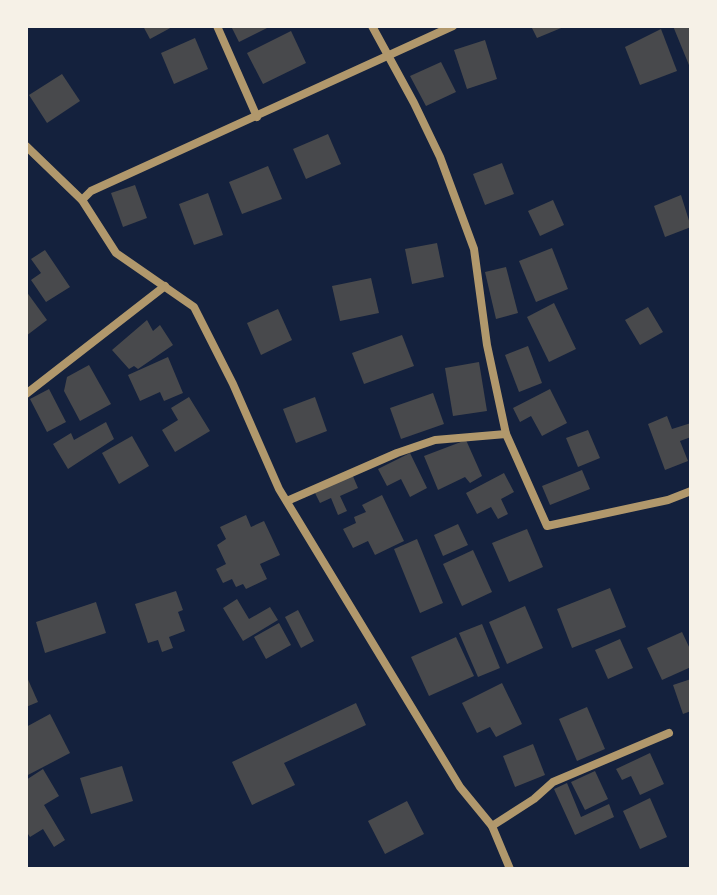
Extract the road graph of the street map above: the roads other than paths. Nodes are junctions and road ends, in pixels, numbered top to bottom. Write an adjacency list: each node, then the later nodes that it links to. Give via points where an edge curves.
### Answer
1 (217, 26): 5 (street)
2 (372, 26): 4 (street)
3 (453, 26): 4 (street)
4 (387, 57): 5 (street); 10 (street, via 440,157 474,249)
5 (257, 117): 7 (street, via 91,191)
6 (26, 146): 7 (street)
7 (82, 200): 8 (street, via 116,253)
8 (165, 286): 9 (street); 12 (street, via 194,307)
9 (26, 394)
10 (506, 434): 11 (street, via 547,526); 12 (street, via 435,440)
11 (691, 491)
12 (287, 501): 14 (street, via 460,787)
13 (669, 733): 14 (street, via 553,782)
14 (492, 826): 15 (street)
15 (510, 869)

